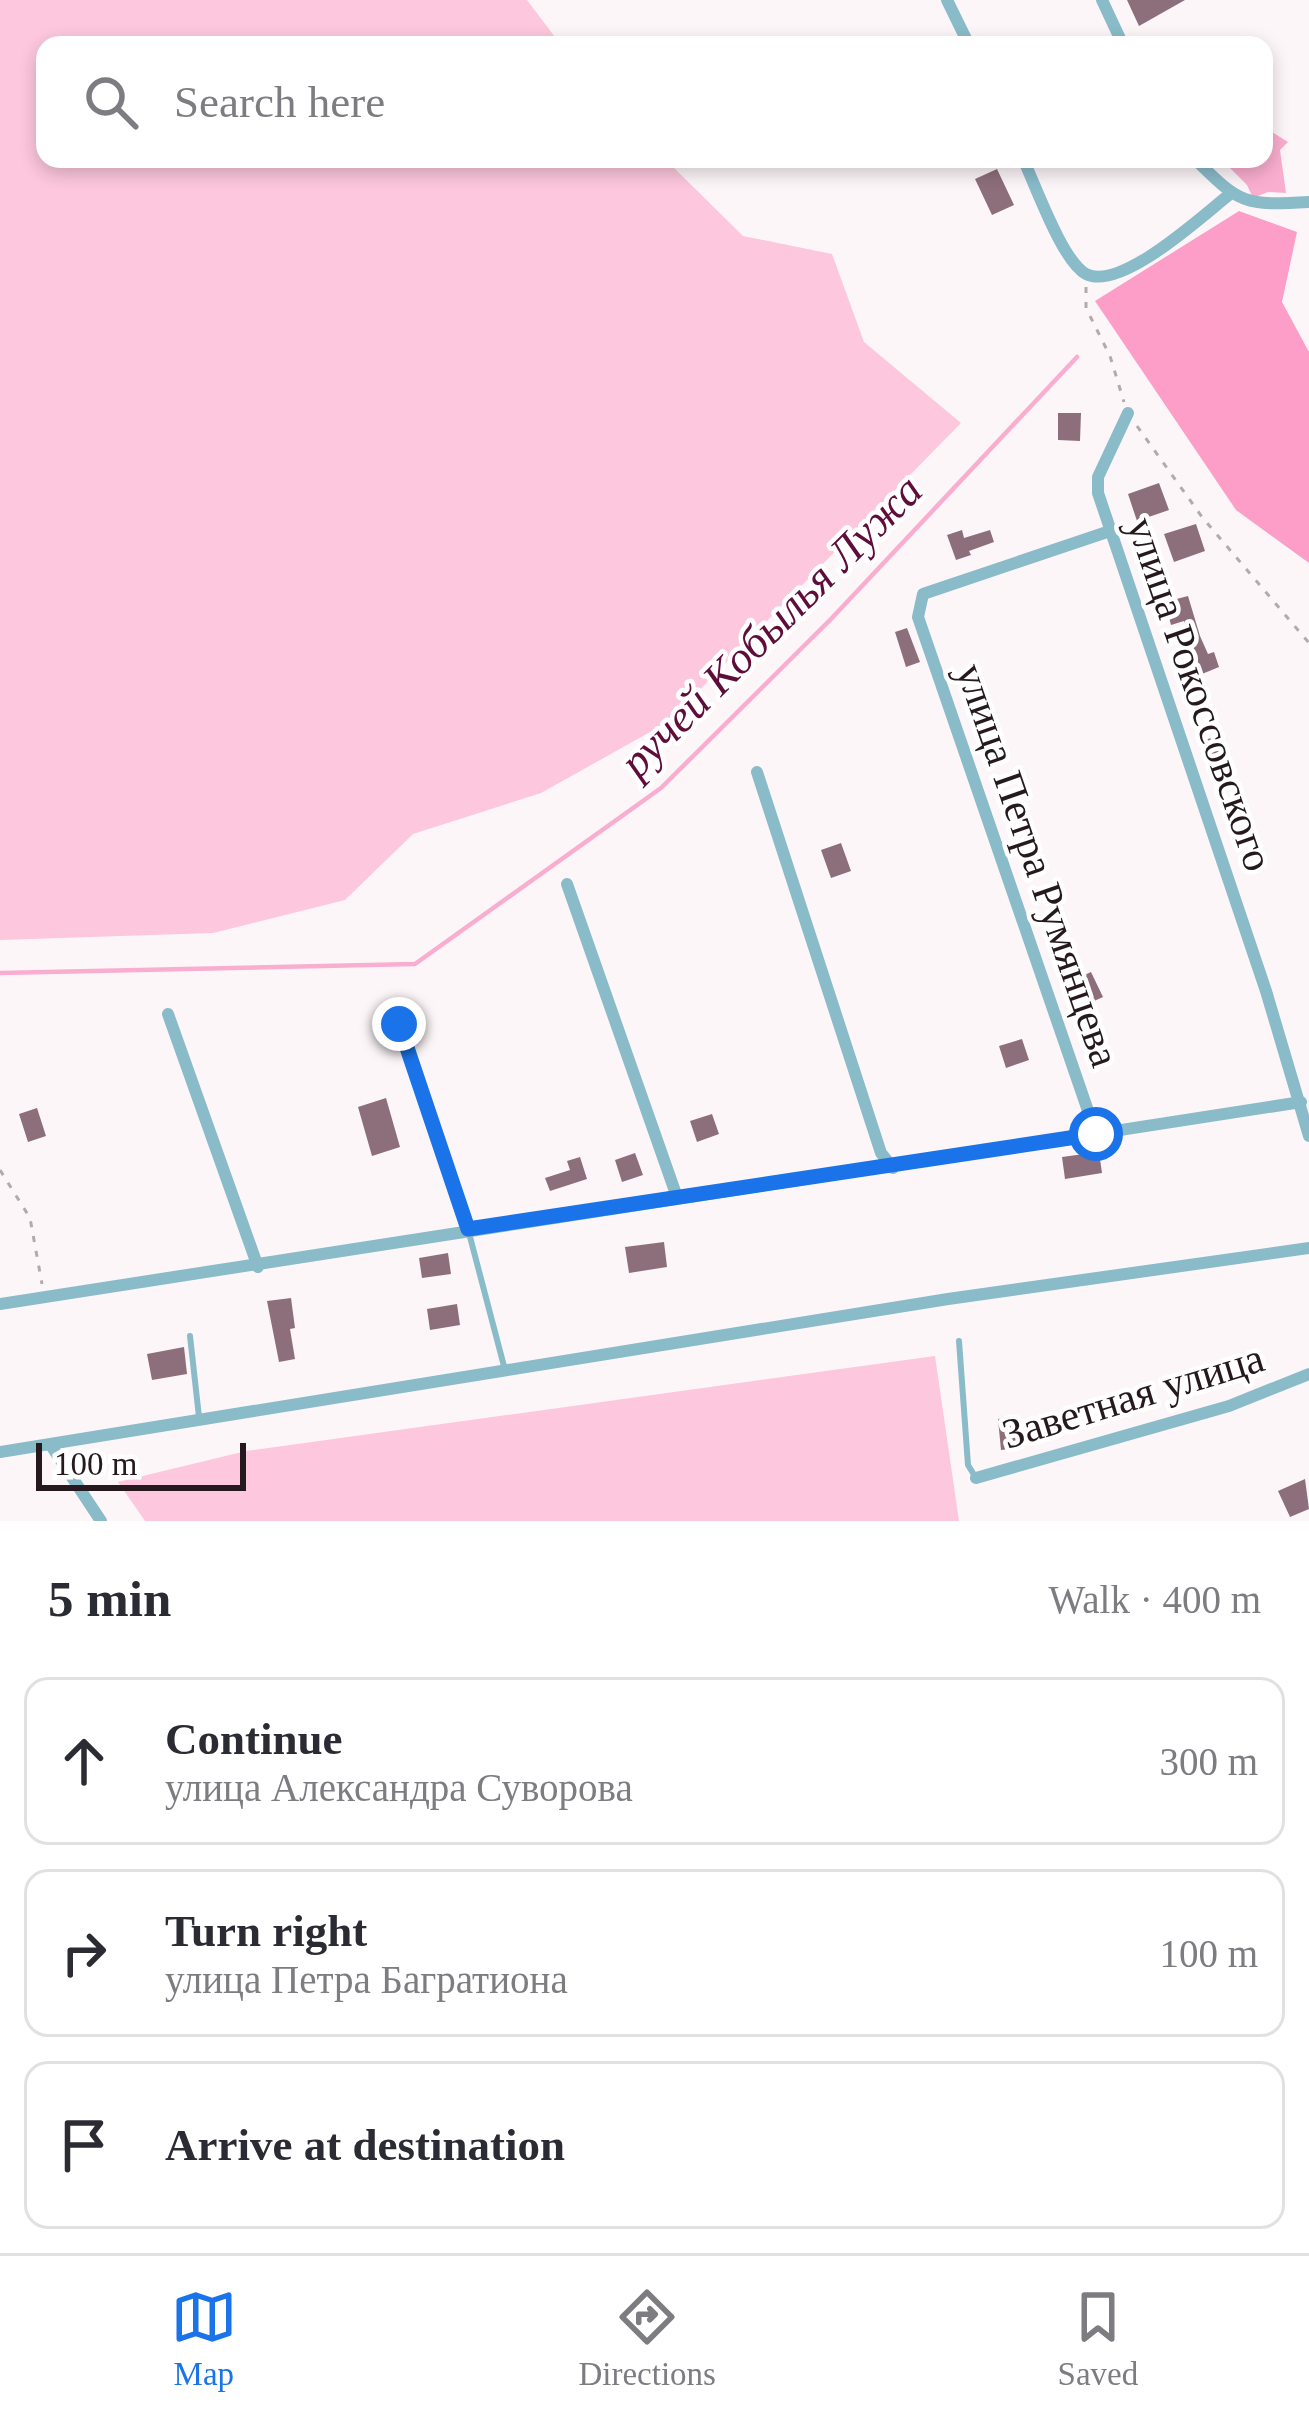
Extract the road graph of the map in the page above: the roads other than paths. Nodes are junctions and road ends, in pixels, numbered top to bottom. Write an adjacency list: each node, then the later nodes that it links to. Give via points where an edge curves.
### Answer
1 (947, 0): 3 (street)
2 (1102, 0): 4 (street)
3 (965, 36)
4 (1119, 36)
5 (1027, 168): 7 (street, via 1070,257 1103,278 1145,260)
6 (1205, 168): 7 (street)
7 (1230, 194): 8 (street, via 1270,205)
8 (1309, 202)
9 (1128, 413): 10 (street, улица Рокоссовского, via 1098,477)
10 (1110, 531): 15 (street, улица Рокоссовского); 16 (street, улица Петра Румянцева, via 923,594 918,617)
11 (757, 772): 18 (street)
12 (567, 884): 19 (street)
13 (168, 1015): 22 (street)
14 (399, 1024): 20 (street)
15 (1301, 1102): 16 (street); 17 (street, улица Рокоссовского)
16 (1096, 1134): 18 (street)
17 (1309, 1136)
18 (892, 1168): 19 (street)
19 (677, 1197): 20 (street)
20 (468, 1229): 22 (street); 26 (lane)
21 (1309, 1248): 26 (street)
22 (258, 1267): 23 (street)
23 (0, 1304)
24 (190, 1336): 28 (lane)
25 (958, 1341): 31 (lane, via 968,1466)
26 (505, 1370): 28 (street)
27 (1309, 1374): 31 (street, Заветная улица, via 1229,1406)
28 (199, 1418): 29 (street)
29 (50, 1444): 30 (street); 32 (street)
30 (0, 1452)
31 (976, 1478)
32 (101, 1521)

